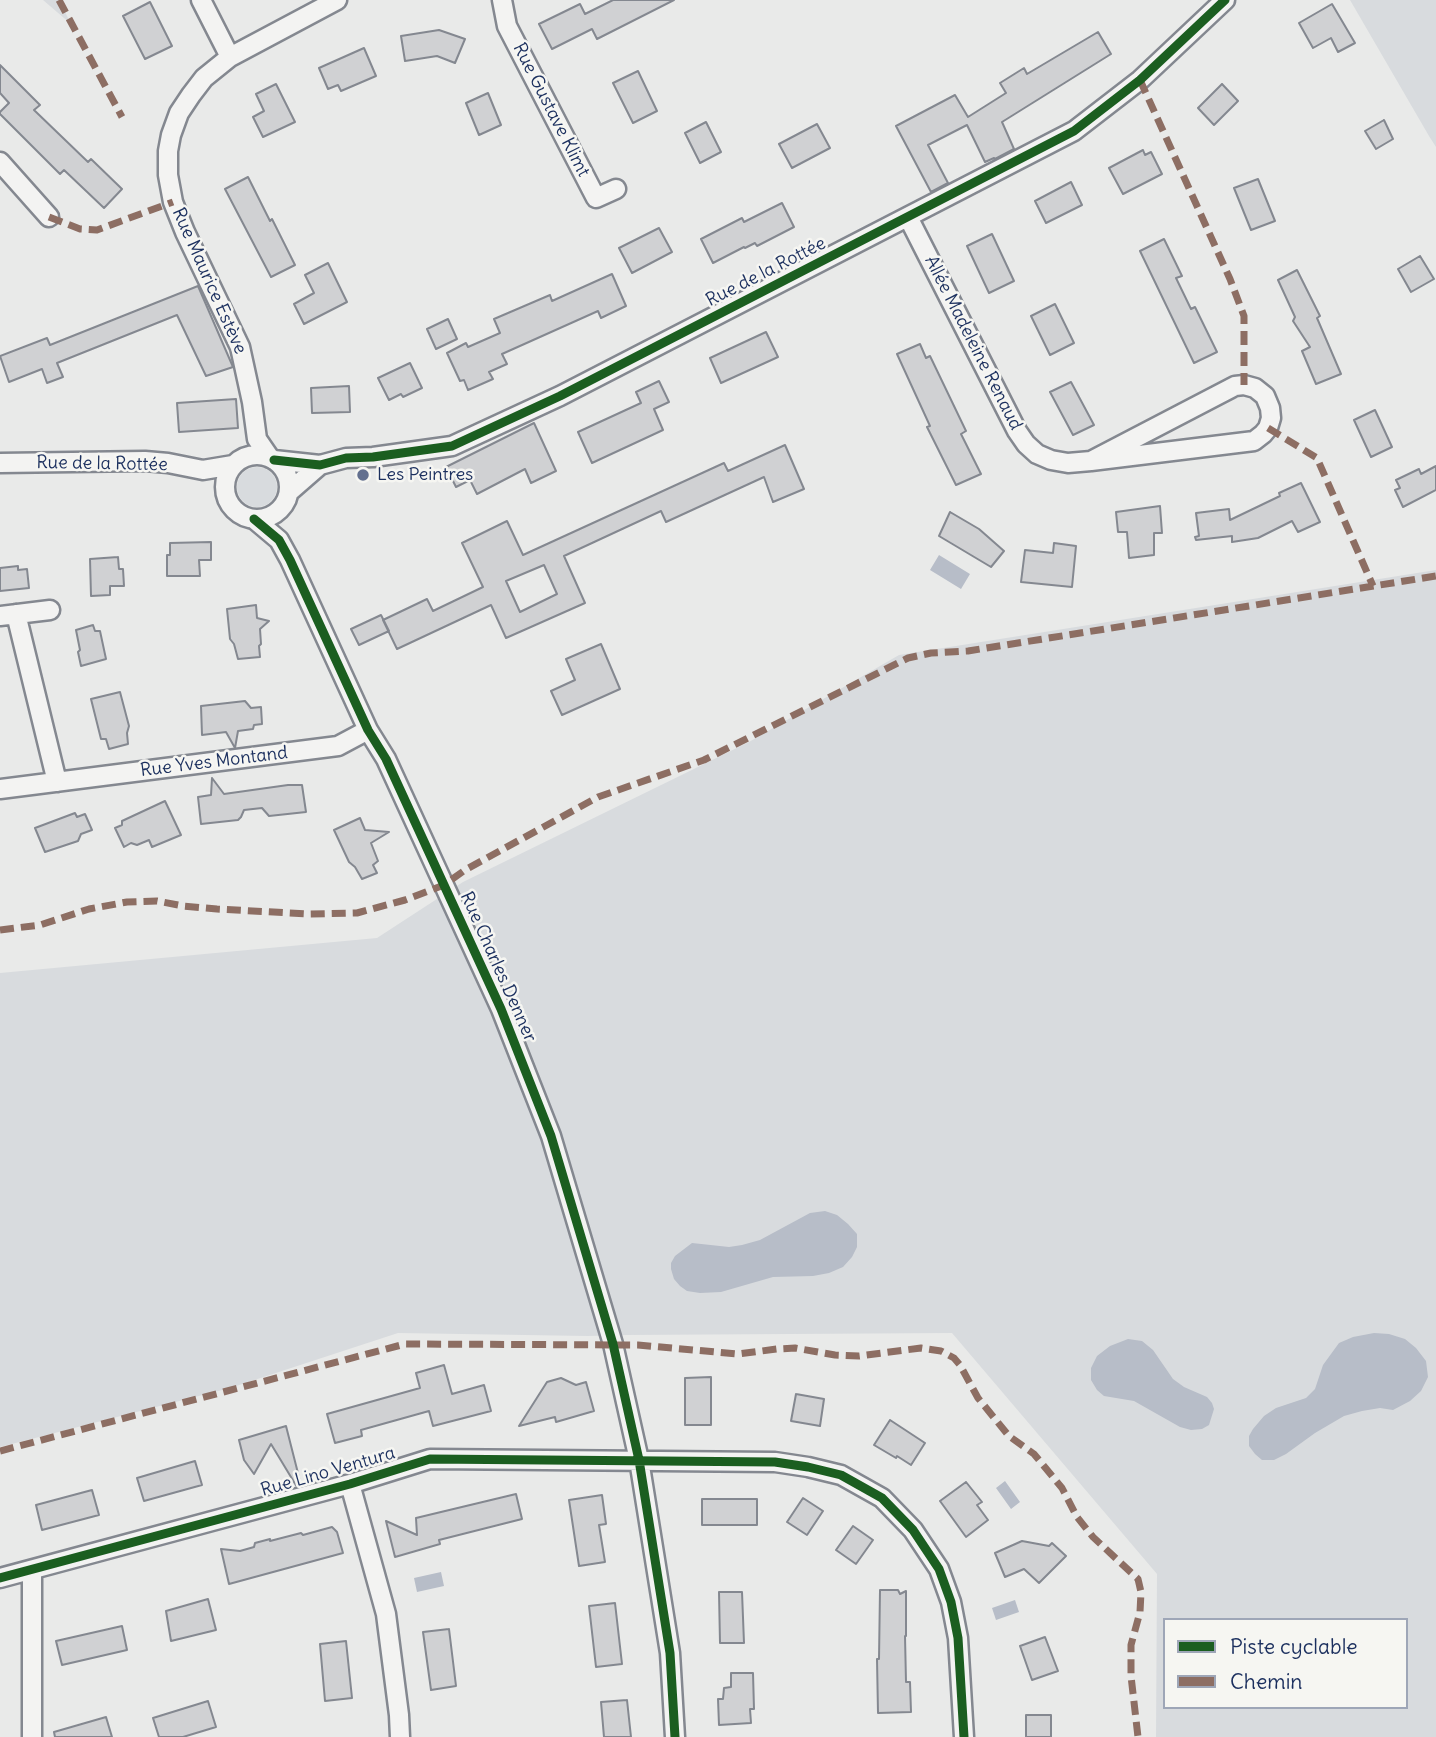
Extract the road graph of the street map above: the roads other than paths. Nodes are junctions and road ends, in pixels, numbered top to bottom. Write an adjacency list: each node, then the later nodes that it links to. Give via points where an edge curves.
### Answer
1 (201, 0): 5 (street)
2 (337, 0): 5 (street, Rue Maurice Estève)
3 (502, 0): 7 (street, Rue Gustave Klimt, via 507,26 596,198)
4 (1225, 0): 9 (street, Rue de la Rottée, via 1140,80 1074,131)
5 (230, 57): 10 (street, Rue Maurice Estève, via 204,78 180,113 171,135 168,175 185,232 240,347)
6 (0, 162): 8 (street)
7 (616, 189)
8 (49, 217)
9 (908, 217): 12 (street, Allée Madeleine Renaud, via 1026,444 1051,460); 15 (street, Rue de la Rottée, via 560,396 452,446)
10 (257, 439): 11 (street, Rue Maurice Estève); 13 (street)
11 (272, 459): 13 (street, via 251,455); 15 (street, Rue de la Rottée); 18 (street, via 282,466 289,483)
12 (1091, 461): 12 (street, Allée Madeleine Renaud, via 1235,386 1255,388 1270,408 1268,428 1254,441)
13 (238, 462): 16 (street, Rue de la Rottée); 17 (street, via 228,473)
14 (0, 463): 16 (street, Rue de la Rottée, via 145,461)
15 (320, 465): 18 (street, Rue de la Rottée)
16 (204, 470): 17 (street)
17 (225, 491): 19 (street, via 235,510)
18 (285, 500): 19 (street, via 274,514); 20 (street)
19 (254, 519): 20 (street, Rue Charles Denner)
20 (279, 540): 23 (street, Rue Charles Denner)
21 (50, 610): 22 (street)
22 (8, 615): 24 (street)
23 (368, 730): 24 (street, Rue Yves Montand, via 338,746); 26 (street, Rue Charles Denner, via 386,759 501,1009 551,1136 610,1333)
24 (57, 782): 25 (street, Rue Yves Montand)
25 (0, 789)
26 (639, 1460): 27 (street, Rue Lino Ventura, via 430,1458); 32 (street, Rue Charles Denner, via 670,1653); 33 (street, Rue Lino Ventura, via 775,1462 808,1467 841,1475 882,1498 913,1531 939,1569 951,1602 958,1638)
27 (350, 1484): 28 (street, Rue Lino Ventura); 31 (street, via 386,1614)
28 (32, 1570): 29 (street, Rue Lino Ventura); 30 (street)
29 (0, 1578)
30 (32, 1737)
31 (400, 1737)
32 (675, 1737)
33 (964, 1737)

